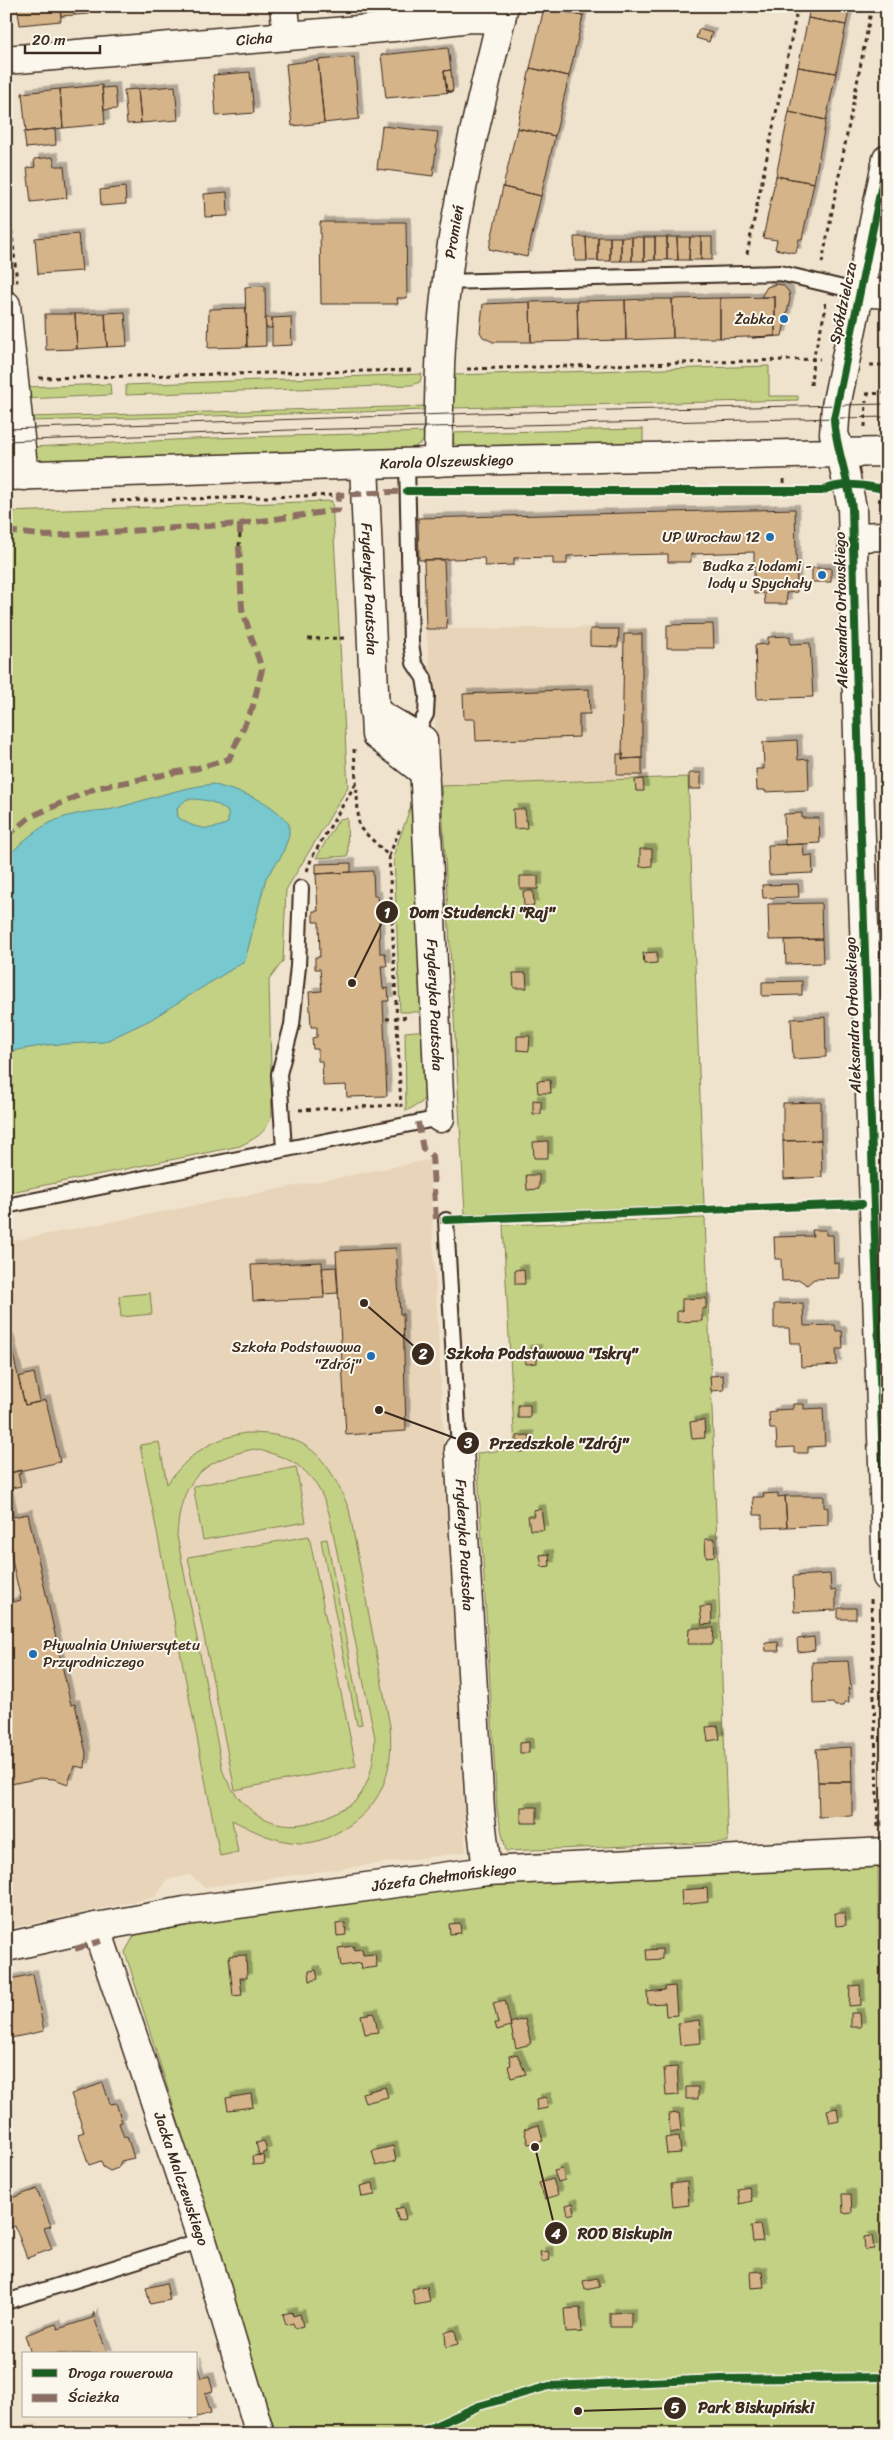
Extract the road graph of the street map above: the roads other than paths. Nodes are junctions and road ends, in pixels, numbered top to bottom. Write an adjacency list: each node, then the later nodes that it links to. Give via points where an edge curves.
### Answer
1 (284, 6): 3 (street)
2 (503, 12): 3 (street, Cicha, via 394,27); 6 (street, Promień, via 454,229)
3 (286, 35): 4 (street, Cicha)
4 (6, 60)
5 (887, 159): 7 (street, Spółdzielcza)
6 (446, 282): 7 (lane, via 780,273); 12 (street, Promień)
7 (860, 292): 8 (street); 11 (street, Spółdzielcza, via 834,419 834,434)
8 (887, 294)
9 (12, 297): 15 (street)
10 (887, 452): 11 (street, Karola Olszewskiego)
11 (841, 453): 12 (street, Karola Olszewskiego); 17 (street, Aleksandra Orłowskiego, via 849,485)
12 (438, 462): 13 (street, Karola Olszewskiego)
13 (407, 463): 14 (street, Karola Olszewskiego); 19 (lane, via 410,643 414,663 424,678 427,696 426,714)
14 (364, 465): 15 (street, Karola Olszewskiego); 18 (street, Fryderyka Pautscha)
15 (15, 476)
16 (887, 536): 17 (street)
17 (852, 537): 27 (street, Aleksandra Orłowskiego)
18 (374, 711): 19 (street); 20 (street, Fryderyka Pautscha, via 376,735)
19 (415, 735): 20 (street, Fryderyka Pautscha, via 423,740)
20 (425, 773): 22 (street, Fryderyka Pautscha)
21 (301, 888): 23 (lane, via 292,1025 279,1074)
22 (440, 1118): 23 (lane)
23 (284, 1149): 24 (lane)
24 (6, 1206)
25 (446, 1220): 26 (lane, Fryderyka Pautscha)
26 (459, 1450): 29 (street, Fryderyka Pautscha, via 480,1810)
27 (887, 1577)
28 (887, 1852): 29 (street, Józefa Chełmońskiego)
29 (487, 1871): 30 (street, Józefa Chełmońskiego, via 185,1911)
30 (96, 1927): 31 (street, Józefa Chełmońskiego); 32 (street, Jacka Malczewskiego)
31 (6, 1947)
32 (202, 2240): 33 (lane); 34 (street, Jacka Malczewskiego)
33 (6, 2302)
34 (260, 2434)

